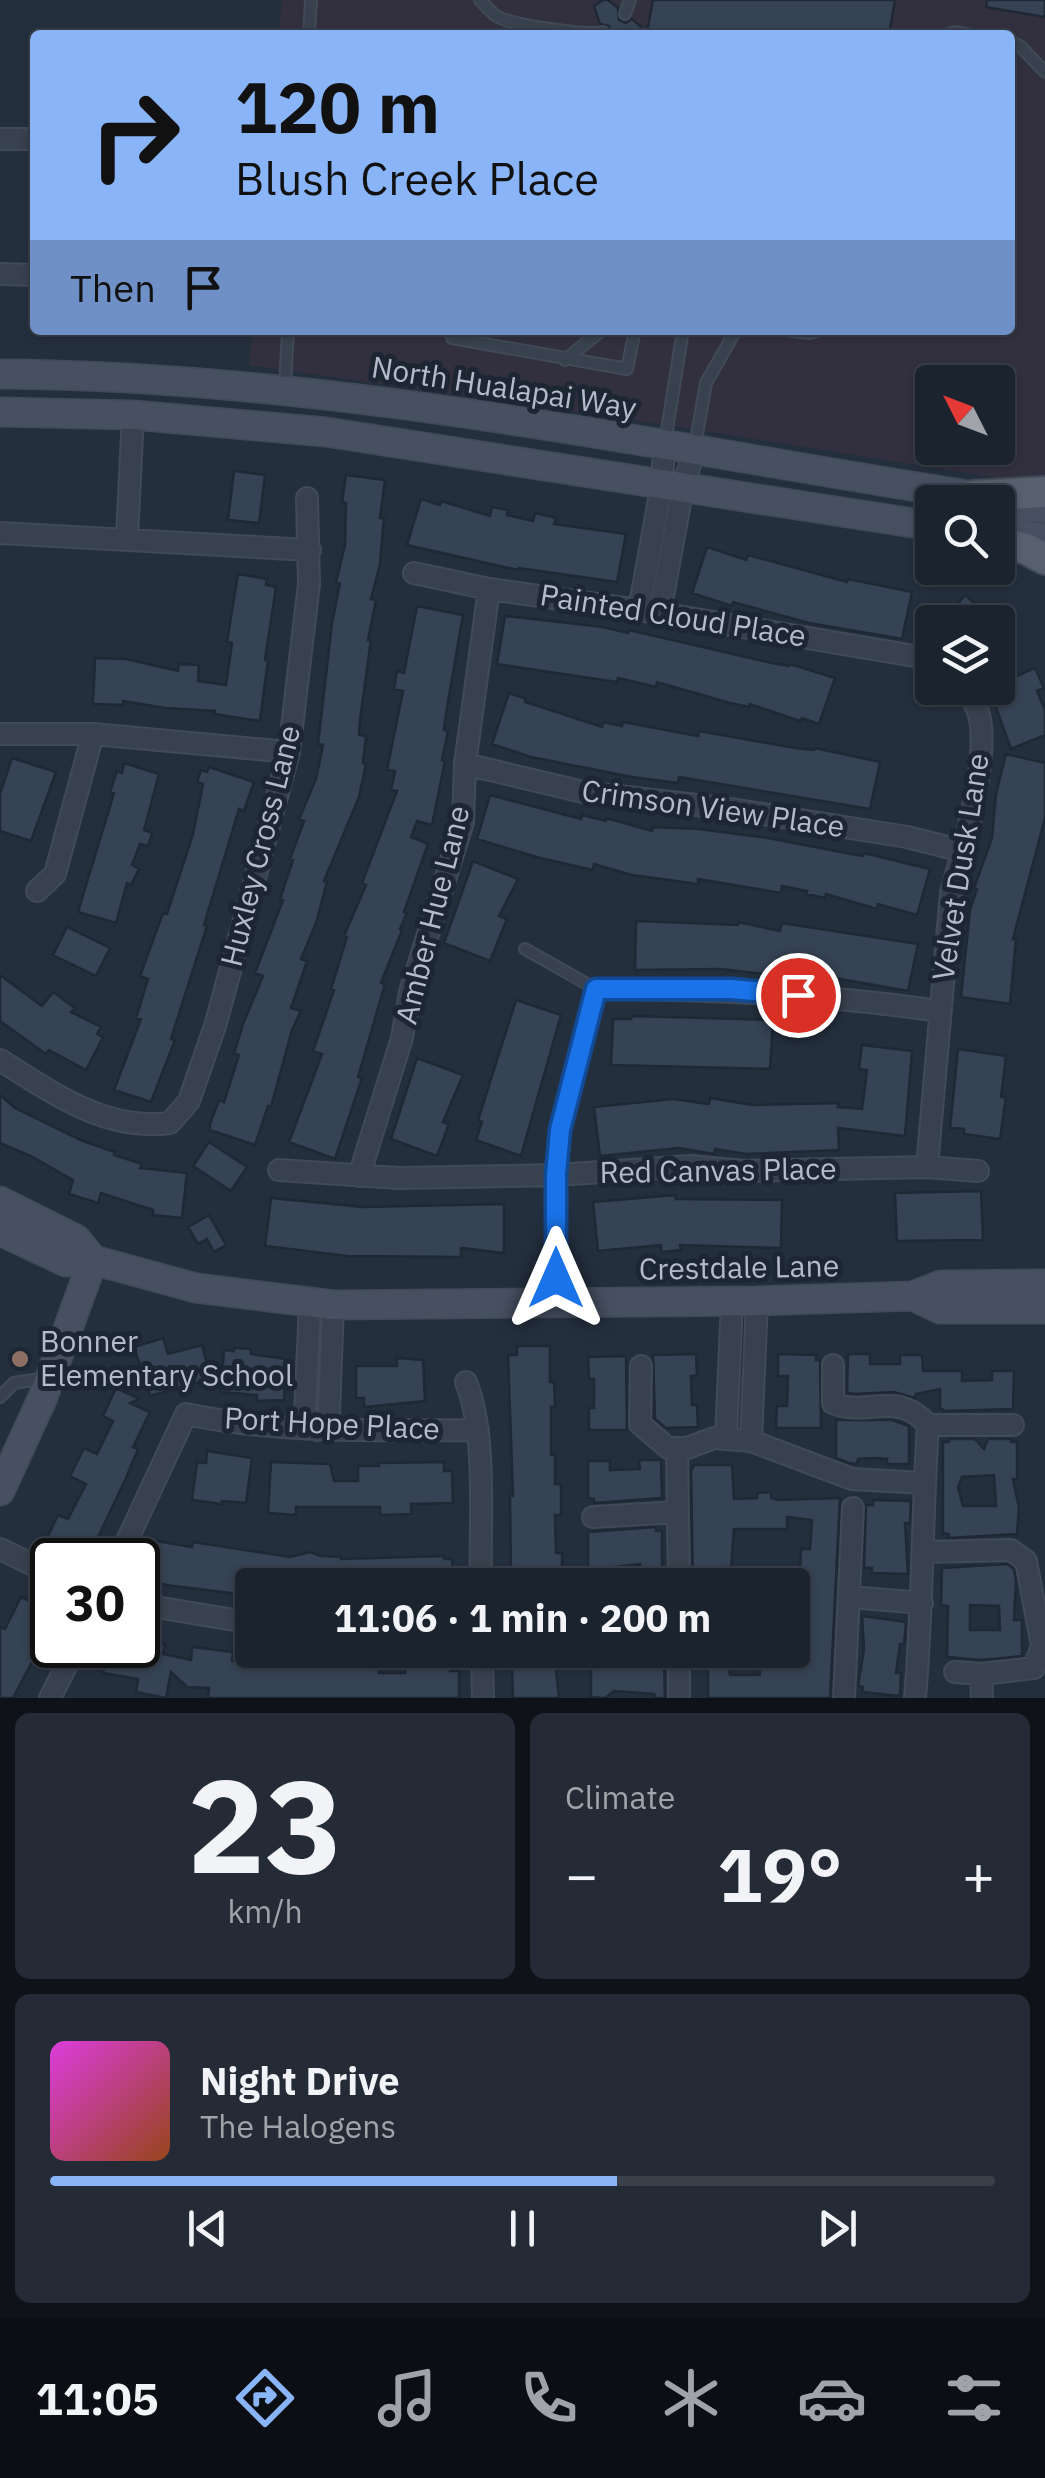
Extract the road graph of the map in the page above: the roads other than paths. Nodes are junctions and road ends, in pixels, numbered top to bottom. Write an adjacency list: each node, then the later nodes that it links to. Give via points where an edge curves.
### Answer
1 (311, 0): 5 (lane)
2 (480, 0): 6 (lane, via 504,20)
3 (630, 0): 4 (lane)
4 (625, 14)
5 (309, 30)
6 (562, 30)
7 (1015, 44): 8 (lane)
8 (1045, 72)
9 (0, 139): 10 (street)
10 (30, 140)
11 (0, 274): 12 (street)
12 (30, 275)
13 (288, 335): 21 (lane)
14 (452, 335): 19 (lane)
15 (596, 335): 19 (lane)
16 (633, 335): 19 (lane, via 628,369)
17 (682, 335): 24 (lane)
18 (733, 335): 25 (lane, via 706,383)
19 (565, 360)
20 (0, 374): 21 (main road, North Hualapai Way)
21 (285, 389): 24 (main road, North Hualapai Way)
22 (0, 412): 23 (main road)
23 (133, 415): 26 (main road, via 326,432); 36 (street)
24 (664, 446): 25 (main road, North Hualapai Way); 26 (street)
25 (694, 452): 26 (street); 27 (main road, North Hualapai Way)
26 (672, 485): 33 (main road); 43 (street)
27 (915, 489)
28 (1045, 492): 29 (main road)
29 (1015, 497)
30 (308, 498): 39 (street, Huxley Cross Lane)
31 (1015, 504): 32 (main road, North Hualapai Way)
32 (1045, 508)
33 (915, 523)
34 (1015, 532): 37 (main road)
35 (0, 533): 36 (street)
36 (127, 538): 39 (street)
37 (1045, 539)
38 (1015, 546): 40 (main road)
39 (310, 550): 48 (street, Huxley Cross Lane)
40 (1045, 559)
41 (414, 573): 42 (street, Painted Cloud Place)
42 (489, 589): 43 (street, Painted Cloud Place); 49 (street, Amber Hue Lane)
43 (649, 612): 44 (street, Painted Cloud Place)
44 (915, 656)
45 (975, 705): 50 (street, Velvet Dusk Lane, via 982,737)
46 (0, 734): 47 (street)
47 (92, 734): 48 (street); 51 (street, via 55,874)
48 (289, 752): 55 (street, Huxley Cross Lane, via 216,1022 188,1100 170,1123 142,1127 106,1118)
49 (465, 764): 50 (street, Crimson View Place, via 583,792 731,809); 60 (street, Amber Hue Lane, via 463,822)
50 (962, 850): 54 (street, Velvet Dusk Lane)
51 (37, 891)
52 (525, 949): 53 (lane)
53 (596, 989): 54 (street, via 731,989); 59 (street, via 560,1130)
54 (939, 1011): 56 (street, Velvet Dusk Lane)
55 (0, 1060)
56 (927, 1167): 58 (street, Red Canvas Place); 59 (street, Red Canvas Place, via 690,1166)
57 (279, 1170): 60 (street, Red Canvas Place)
58 (978, 1171)
59 (556, 1174): 60 (street, Red Canvas Place); 68 (street)
60 (359, 1176)
61 (0, 1201): 63 (main road, Crestdale Lane, via 76,1239)
62 (0, 1231): 63 (main road, Crestdale Lane, via 66,1262)
63 (93, 1260): 67 (main road, Crestdale Lane, via 196,1288); 72 (main road)
64 (1045, 1284): 65 (main road, Crestdale Lane, via 940,1285)
65 (913, 1296): 66 (main road, Crestdale Lane); 69 (main road, Crestdale Lane, via 940,1309)
66 (744, 1301): 68 (main road, Crestdale Lane); 79 (street); 80 (street)
67 (322, 1305): 68 (main road, Crestdale Lane); 77 (street, via 305,1413)
68 (556, 1305)
69 (1045, 1309)
70 (833, 1364): 75 (street, via 833,1403 916,1410)
71 (641, 1366): 81 (street, via 640,1424)
72 (50, 1377): 74 (lane, via 14,1383); 83 (main road)
73 (466, 1382): 78 (street)
74 (0, 1397)
75 (928, 1425): 76 (street); 82 (street)
76 (1013, 1425)
77 (318, 1430): 78 (street, Port Hope Place); 87 (street, Port Hope Place, via 186,1414)
78 (478, 1430): 91 (street)
79 (726, 1438): 80 (street); 81 (street)
80 (751, 1441): 82 (street, via 852,1479)
81 (677, 1448): 85 (street)
82 (923, 1483): 89 (street)
83 (0, 1491)
84 (853, 1508): 93 (street)
85 (678, 1512): 86 (street); 92 (street)
86 (594, 1516)
87 (128, 1538)
88 (0, 1549): 90 (street)
89 (923, 1552): 94 (street); 101 (street, via 1011,1550 1026,1561 1042,1646 1034,1668)
90 (30, 1563)
91 (480, 1568)
92 (679, 1568)
93 (851, 1598): 94 (street); 105 (street)
94 (922, 1603): 106 (street)
95 (160, 1608): 96 (street)
96 (235, 1620)
97 (65, 1668): 102 (street)
98 (482, 1668): 103 (street)
99 (679, 1668): 104 (street)
100 (956, 1672): 101 (street)
101 (981, 1674): 107 (street)
102 (50, 1698)
103 (483, 1698)
104 (679, 1698)
105 (844, 1698)
106 (915, 1698)
107 (982, 1698)

